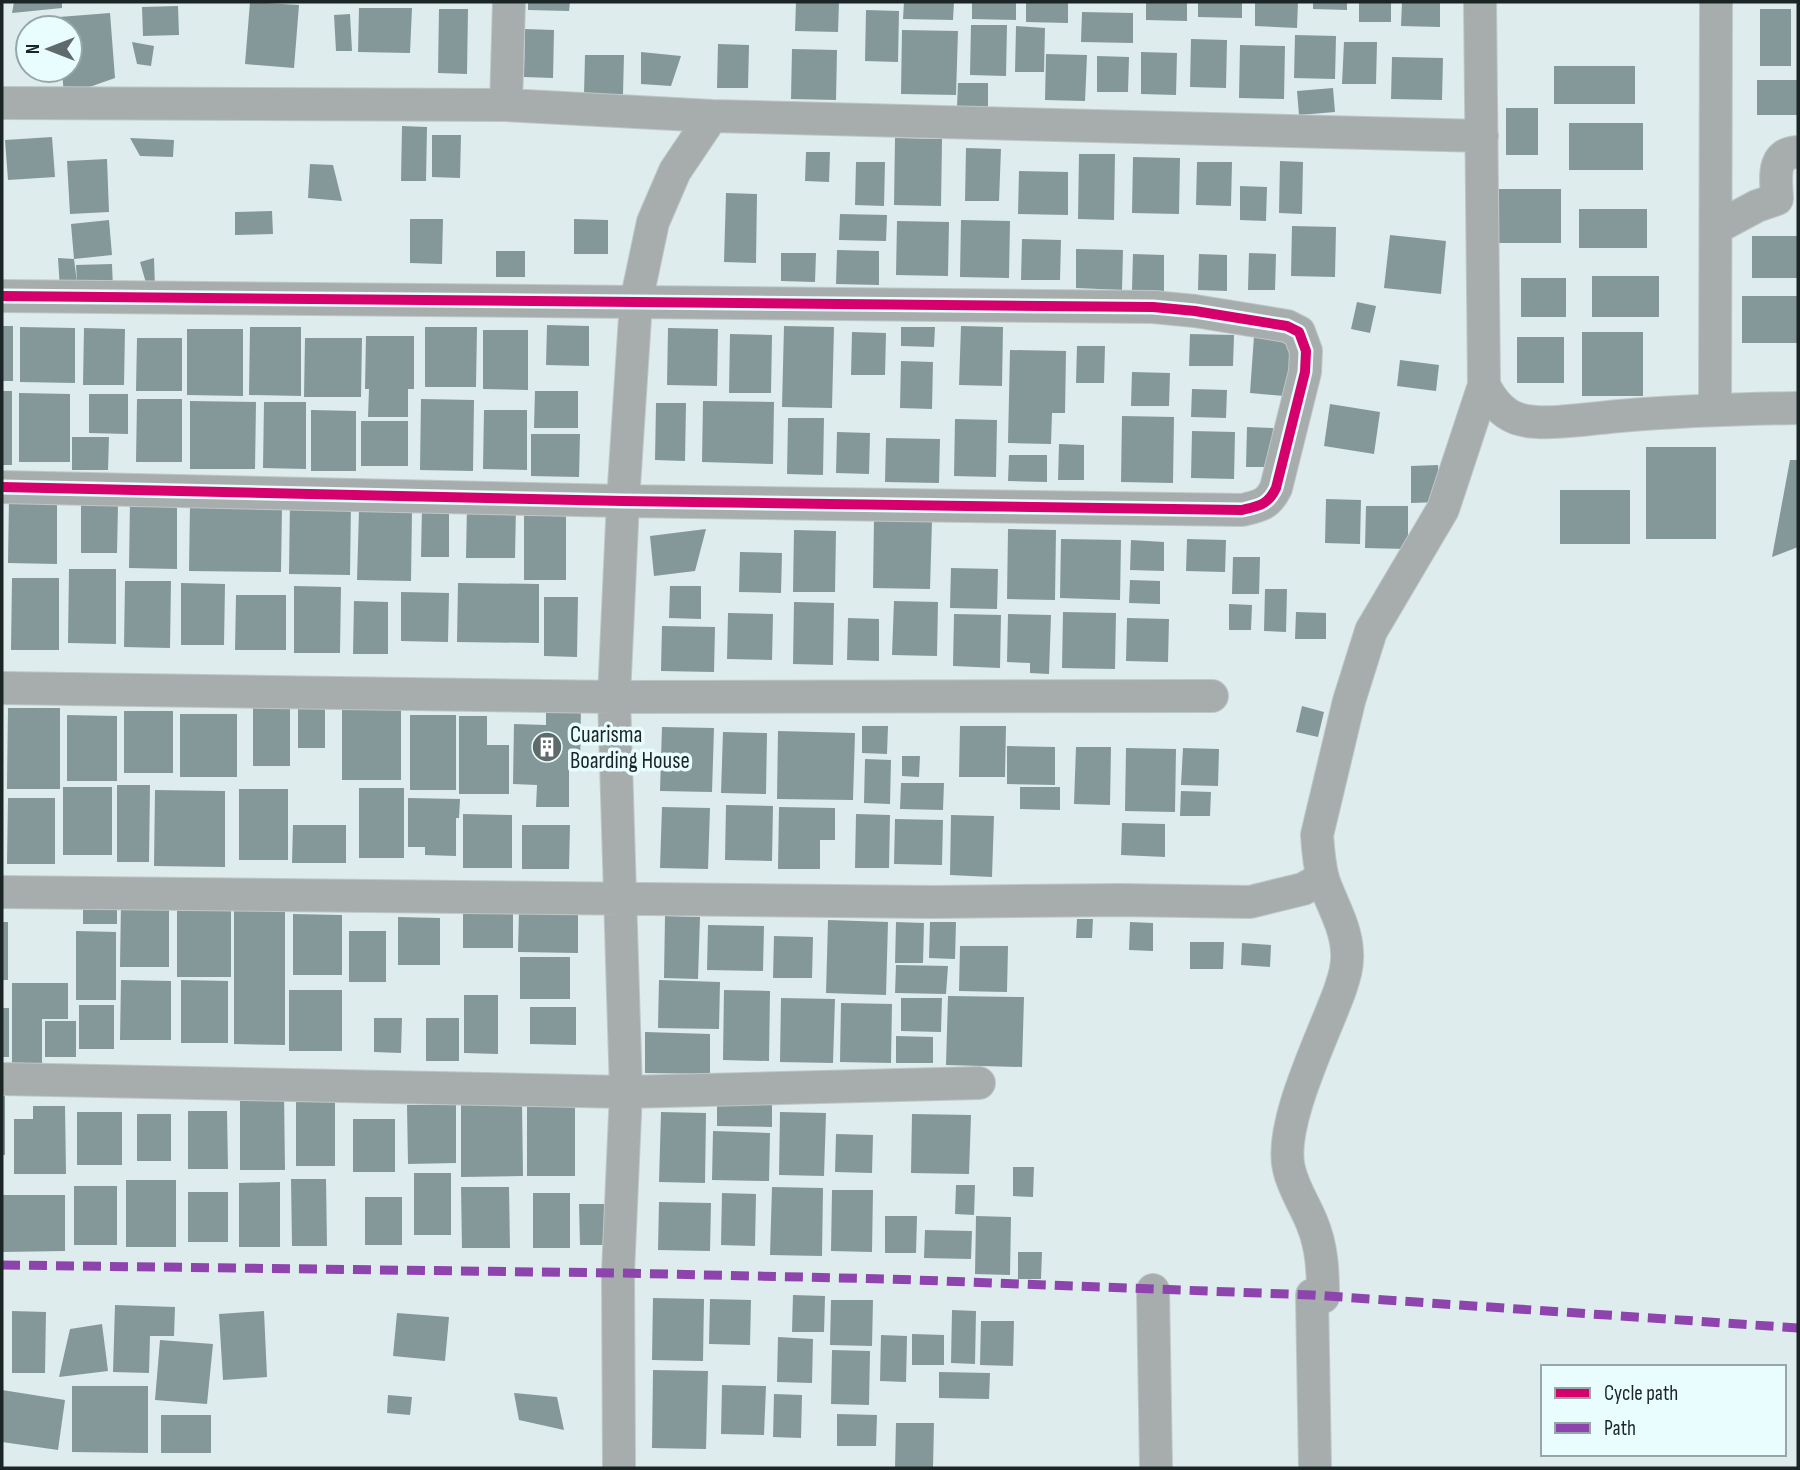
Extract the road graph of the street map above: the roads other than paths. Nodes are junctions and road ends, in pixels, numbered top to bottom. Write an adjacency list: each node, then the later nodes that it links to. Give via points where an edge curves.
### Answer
1 (509, 2): 5 (street)
2 (1480, 2): 7 (street)
3 (1716, 2): 9 (street)
4 (2, 103): 5 (street)
5 (506, 105): 6 (street)
6 (712, 116): 7 (street); 11 (street, via 675,171 653,222)
7 (1482, 136): 12 (street)
8 (1798, 152): 9 (street, via 1780,158 1777,199)
9 (1716, 228): 14 (street)
10 (2, 296): 11 (street)
11 (636, 302): 16 (street); 16 (street, via 1195,310 1299,332 1306,351 1305,372 1276,488 1270,499 1242,510)
12 (1484, 385): 14 (street, via 1495,403 1523,421); 20 (street, via 1443,509 1371,631 1317,835)
13 (1798, 408): 14 (street)
14 (1715, 409)
15 (2, 487): 16 (street)
16 (623, 501): 19 (street)
17 (2, 688): 19 (street)
18 (1212, 696): 19 (street)
19 (614, 697): 22 (street)
20 (1323, 878): 22 (street, via 1303,889 1250,902); 29 (street, via 1345,939 1345,974 1292,1115 1287,1146 1288,1167 1320,1242)
21 (2, 892): 22 (street)
22 (621, 898): 25 (street)
23 (2, 1079): 25 (street)
24 (979, 1083): 25 (street)
25 (625, 1092): 27 (street, via 618,1273)
26 (1153, 1290): 28 (street)
27 (619, 1468)
28 (1156, 1468)
29 (1315, 1468)

